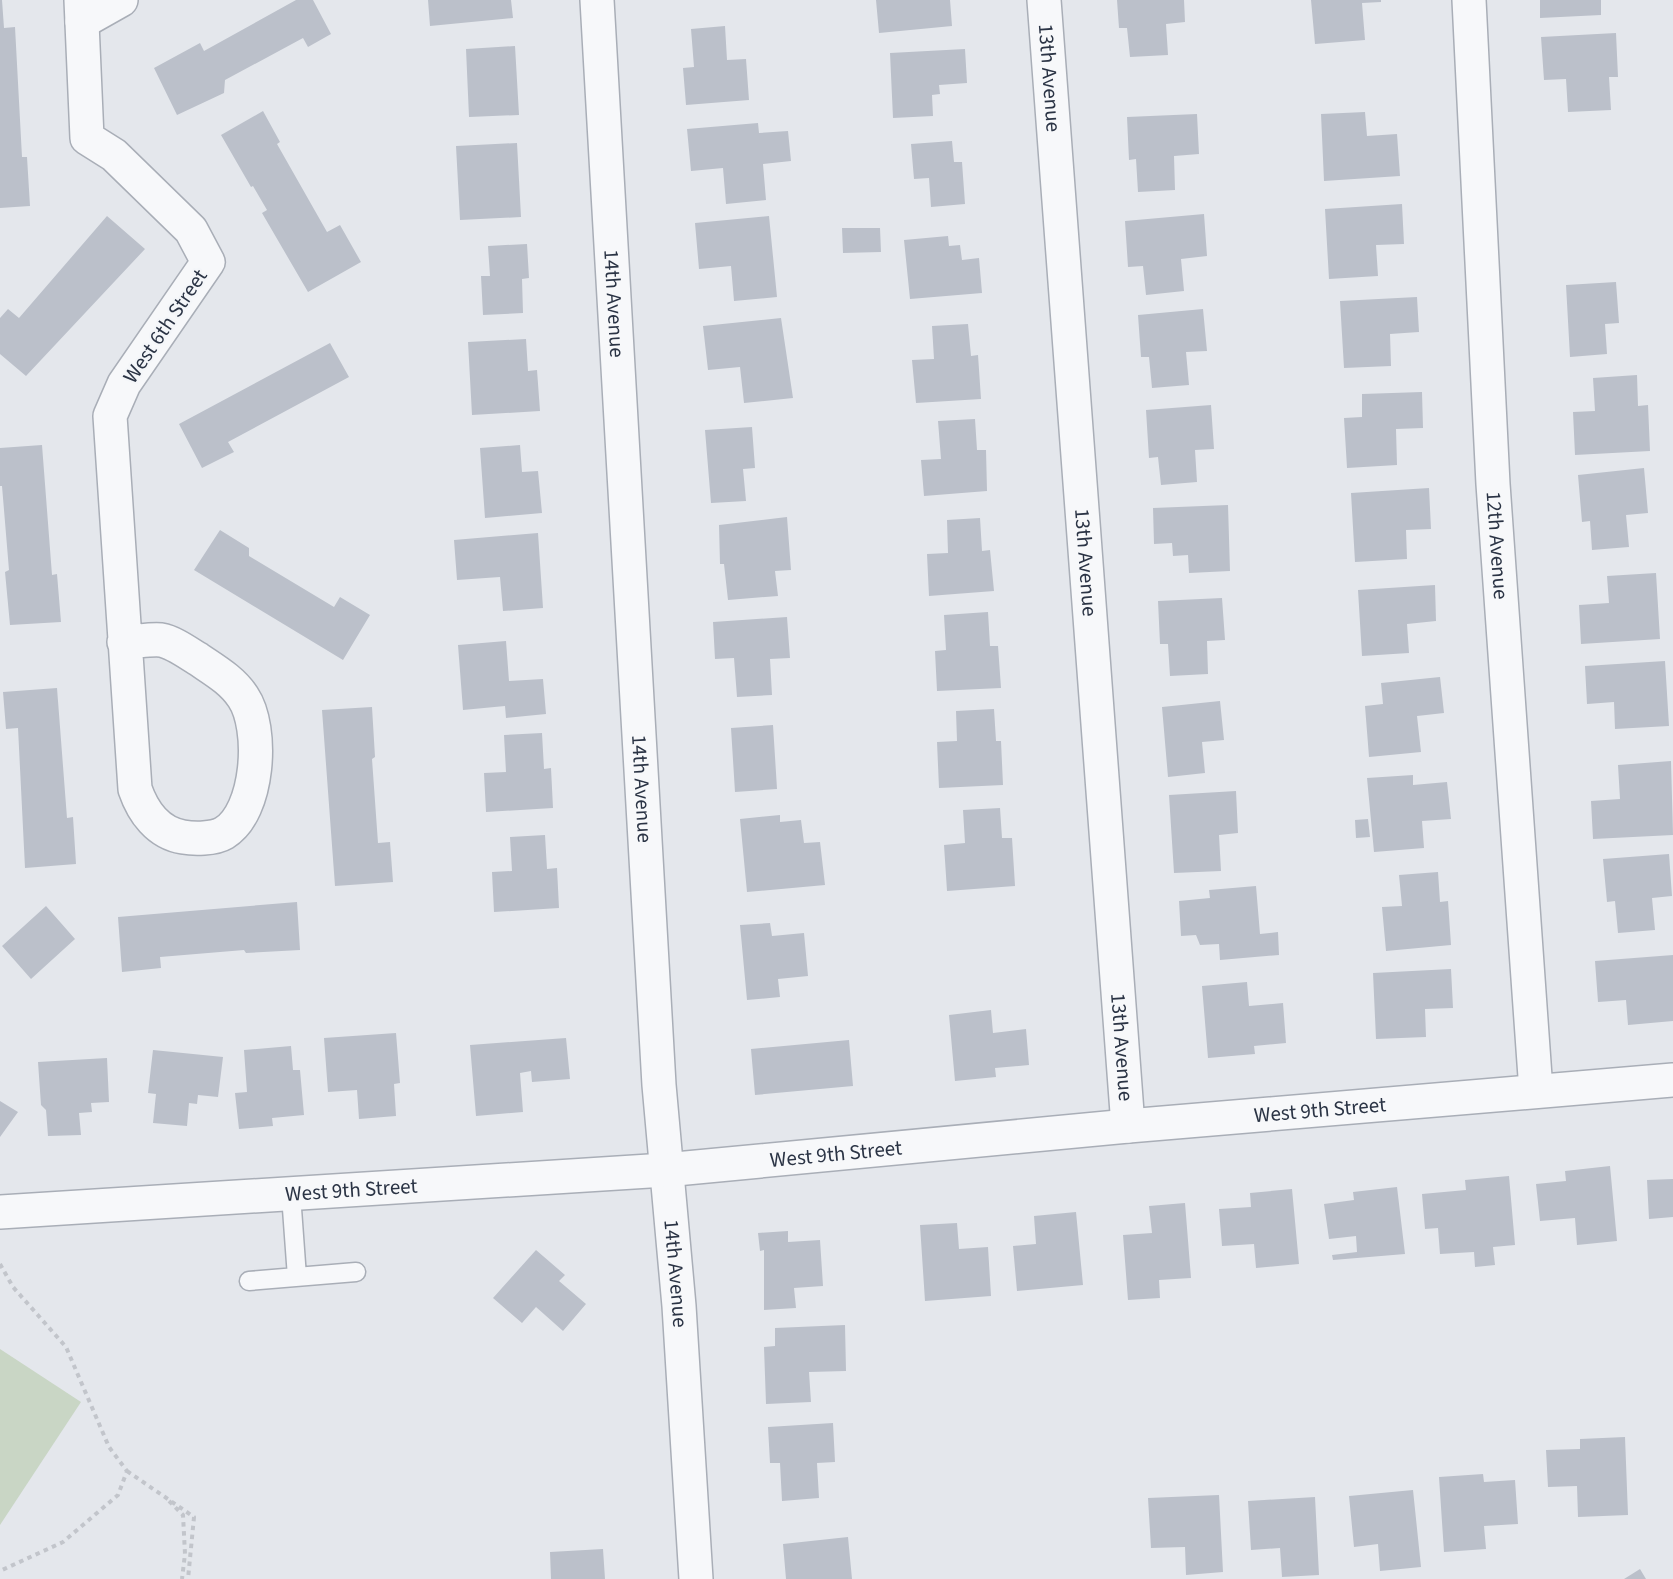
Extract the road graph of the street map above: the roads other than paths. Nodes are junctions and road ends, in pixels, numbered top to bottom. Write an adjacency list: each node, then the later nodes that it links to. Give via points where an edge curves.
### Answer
1 (121, 0): 5 (street, West 6th Street)
2 (597, 0): 10 (street, 14th Avenue)
3 (1044, 0): 9 (street, 13th Avenue)
4 (1469, 0): 8 (street, 12th Avenue, via 1493,484)
5 (81, 11): 6 (street, West 6th Street, via 87,138 114,155 191,230 208,262 124,384 110,416)
6 (124, 642): 6 (street, West 6th Street, via 135,789 141,806 170,835 193,839 224,834 249,796 255,767 253,721 244,697 223,676 163,640)
7 (1673, 1080): 8 (street, West 9th Street)
8 (1536, 1091): 9 (street, West 9th Street)
9 (1128, 1126): 10 (street, West 9th Street)
10 (665, 1170): 11 (street, West 9th Street); 16 (street, 14th Avenue, via 679,1306)
11 (291, 1195): 12 (street, West 9th Street); 14 (lane)
12 (0, 1212)
13 (356, 1272): 14 (lane)
14 (297, 1277): 15 (lane)
15 (249, 1281)
16 (696, 1579)

